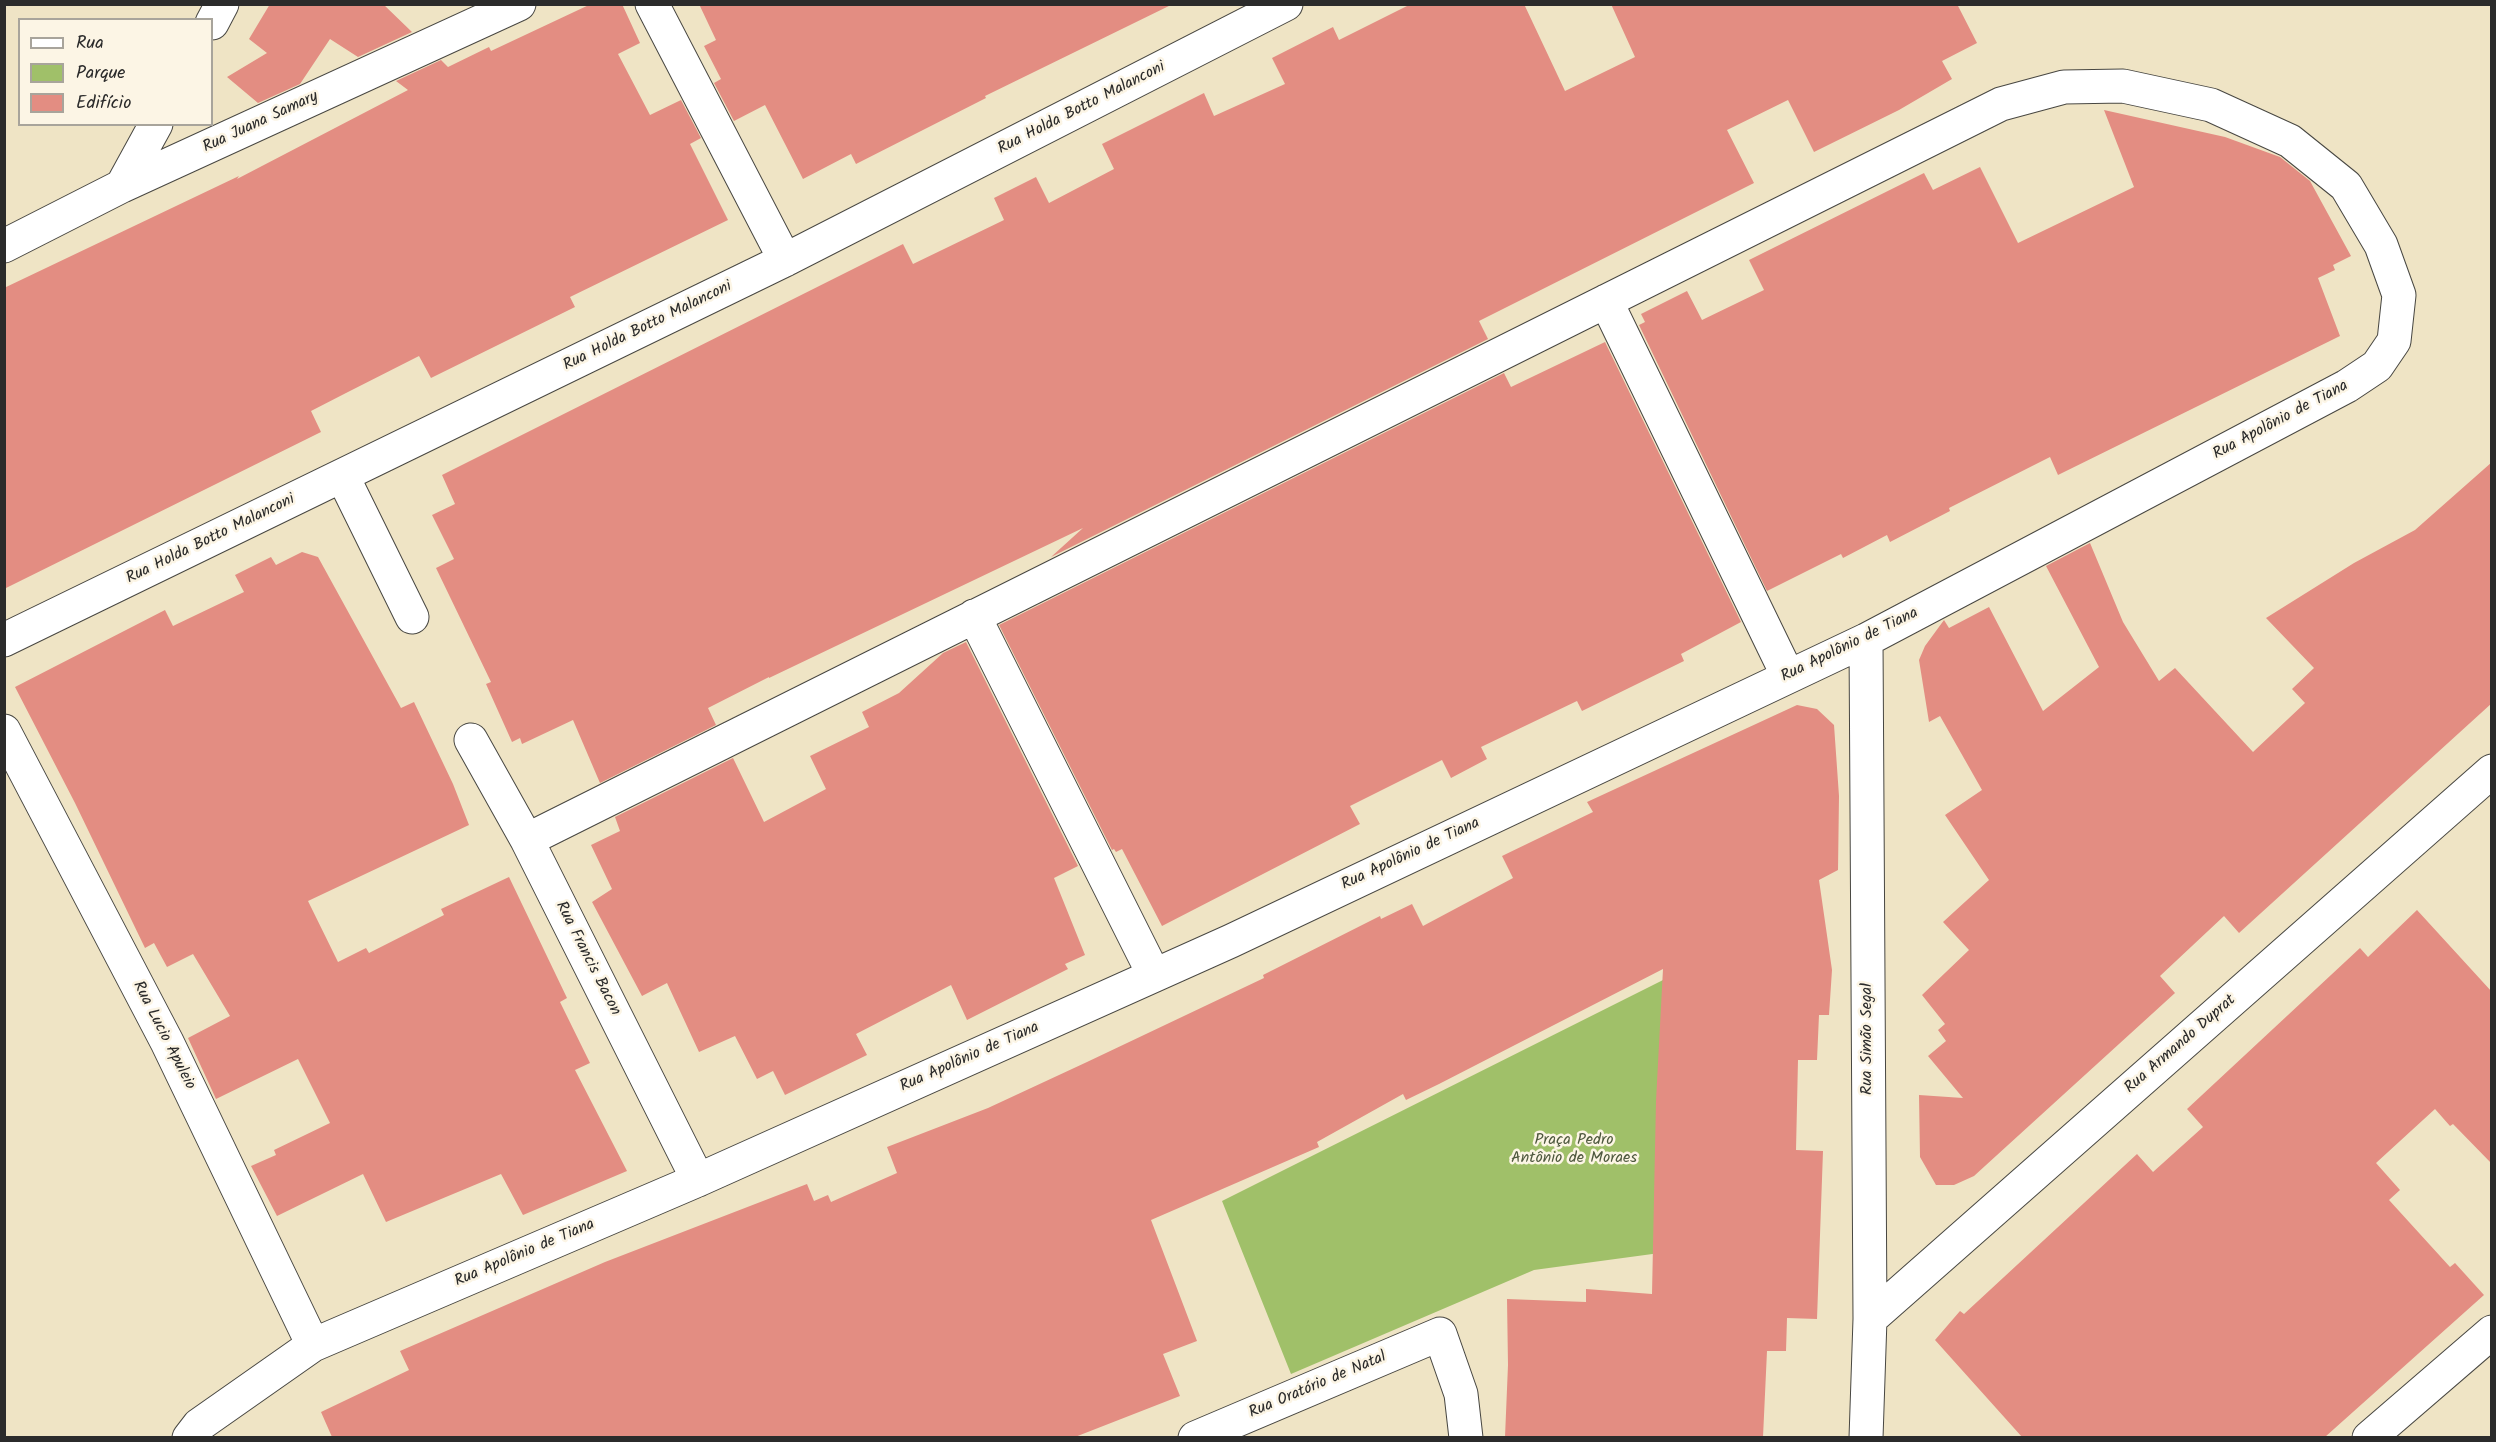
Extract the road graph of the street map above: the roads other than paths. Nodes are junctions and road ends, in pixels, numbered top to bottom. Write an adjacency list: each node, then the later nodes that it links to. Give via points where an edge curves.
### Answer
1 (222, 4): 5 (street)
2 (519, 4): 7 (street, Rua Juana Samary)
3 (652, 4): 9 (street)
4 (1286, 4): 9 (street, Rua Holda Botto Malanconi)
5 (213, 21)
6 (155, 126): 7 (street)
7 (122, 186): 8 (street, Rua Juana Samary)
8 (4, 246)
9 (785, 260): 11 (street, Rua Holda Botto Malanconi)
10 (1606, 302): 12 (street, Rua Apolônio de Tiana); 15 (street, Rua Apolônio de Tiana, via 2001,104 2064,87 2123,86 2211,105 2290,141 2346,186 2381,245 2399,296 2394,341 2377,366 2347,386); 16 (street)
11 (343, 477): 13 (street); 14 (street, Rua Holda Botto Malanconi)
12 (974, 616): 20 (street, Rua Apolônio de Tiana); 21 (street)
13 (412, 617)
14 (4, 640)
15 (1866, 640): 16 (street, Rua Apolônio de Tiana); 23 (street, Rua Simão Segal)
16 (1788, 676): 21 (street, Rua Apolônio de Tiana)
17 (4, 731): 25 (street, Rua Lucio Apuleio, via 167,1042)
18 (471, 740): 20 (street, Rua Francis Bacon)
19 (2492, 771): 23 (street, Rua Armando Duprat)
20 (527, 840): 22 (street, Rua Francis Bacon)
21 (1154, 975): 22 (street, Rua Apolônio de Tiana)
22 (698, 1180): 25 (street, Rua Apolônio de Tiana)
23 (1870, 1319): 29 (street, Rua Simão Segal)
24 (2492, 1332): 30 (street)
25 (312, 1345): 26 (street, Rua Apolônio de Tiana, via 200,1425)
26 (189, 1437)
27 (1195, 1437): 28 (street, Rua Oratório de Natal, via 1440,1334 1461,1394)
28 (1466, 1437)
29 (1866, 1437)
30 (2369, 1437)

